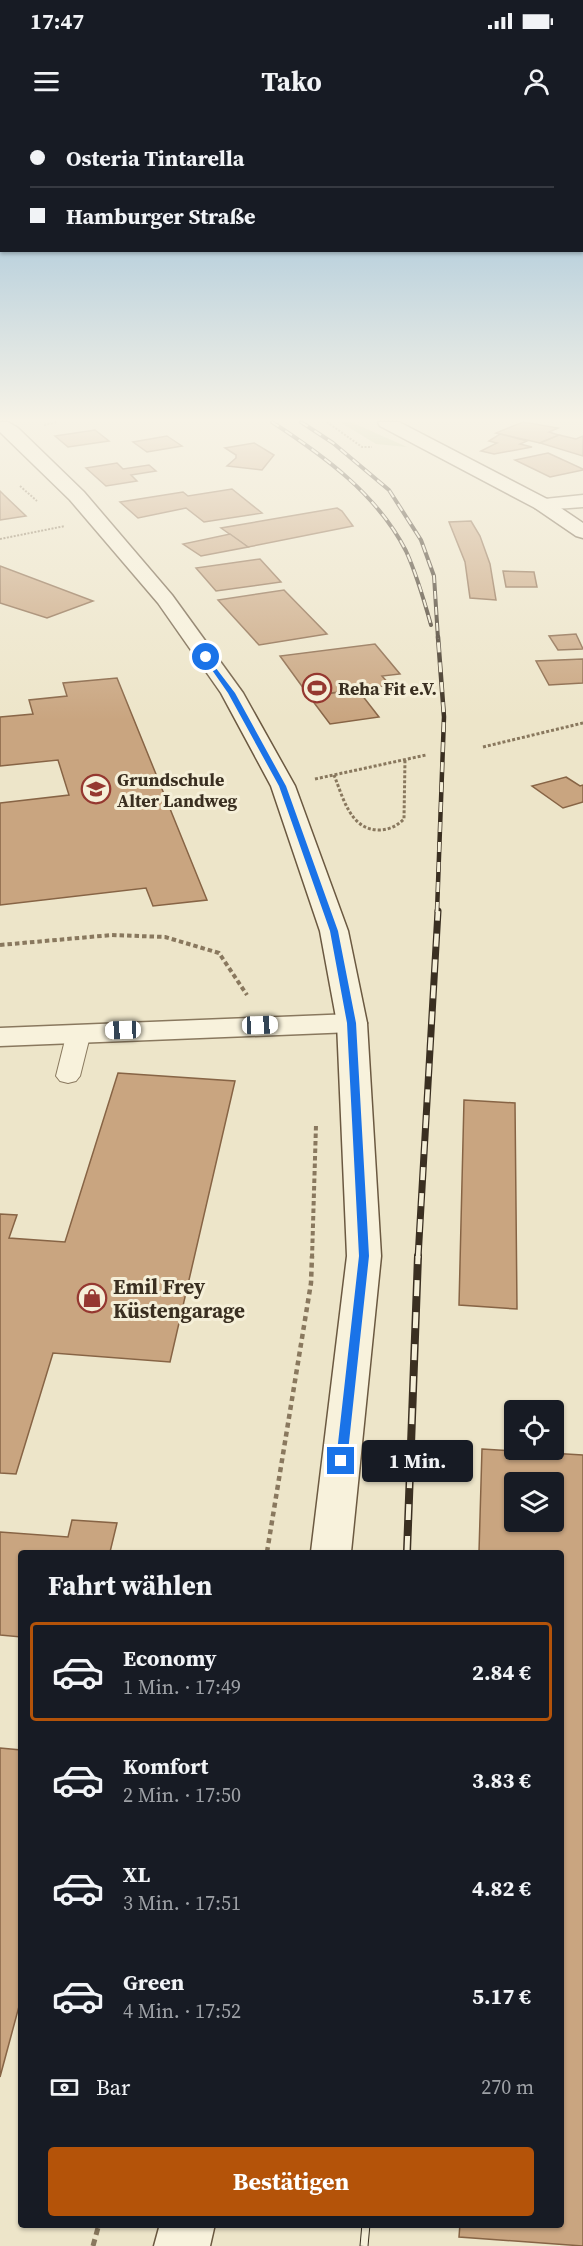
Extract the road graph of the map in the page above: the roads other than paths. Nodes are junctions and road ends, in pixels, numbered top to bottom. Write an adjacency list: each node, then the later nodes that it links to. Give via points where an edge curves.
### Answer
1 (87, 521): 4 (main road, via 165,599 232,693 283,786 334,931)
2 (567, 521): 3 (main road)
3 (583, 532)
4 (352, 1023): 5 (main road); 8 (main road, via 364,1256)
5 (79, 1032): 6 (main road); 7 (lane)
6 (0, 1037)
7 (68, 1076)
8 (331, 1550)
9 (187, 2228): 10 (main road)
10 (182, 2246)

